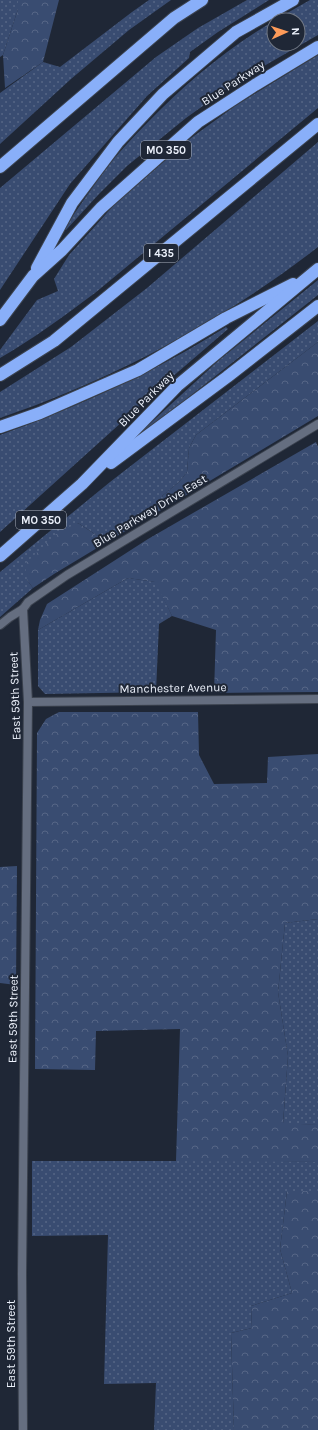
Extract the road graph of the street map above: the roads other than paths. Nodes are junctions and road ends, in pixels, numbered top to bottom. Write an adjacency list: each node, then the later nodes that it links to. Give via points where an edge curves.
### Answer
1 (202, 0): 5 (highway, via 174,18)
2 (293, 0): 7 (highway, via 236,32 162,94 118,142 72,203)
3 (318, 47): 7 (highway, Blue Parkway / MO 350, via 198,122 100,208 62,250)
4 (318, 124): 10 (highway, I 435, via 54,341)
5 (0, 167)
6 (315, 272): 12 (highway, via 226,318 138,370 40,413); 13 (highway, Blue Parkway / MO 350, via 177,386)
7 (33, 276): 9 (highway, Blue Parkway / MO 350)
8 (318, 306): 13 (highway)
9 (0, 320)
10 (0, 375)
11 (318, 424): 15 (street, Blue Parkway Drive East, via 67,575 28,602)
12 (0, 427)
13 (82, 484): 14 (highway, Blue Parkway / MO 350)
14 (0, 556)
15 (23, 609): 16 (street, Blue Parkway Drive East); 18 (street, East 59th Street)
16 (0, 625)
17 (318, 699): 18 (street, Manchester Avenue)
18 (28, 702): 19 (street, East 59th Street, via 22,1266)
19 (23, 1430)

